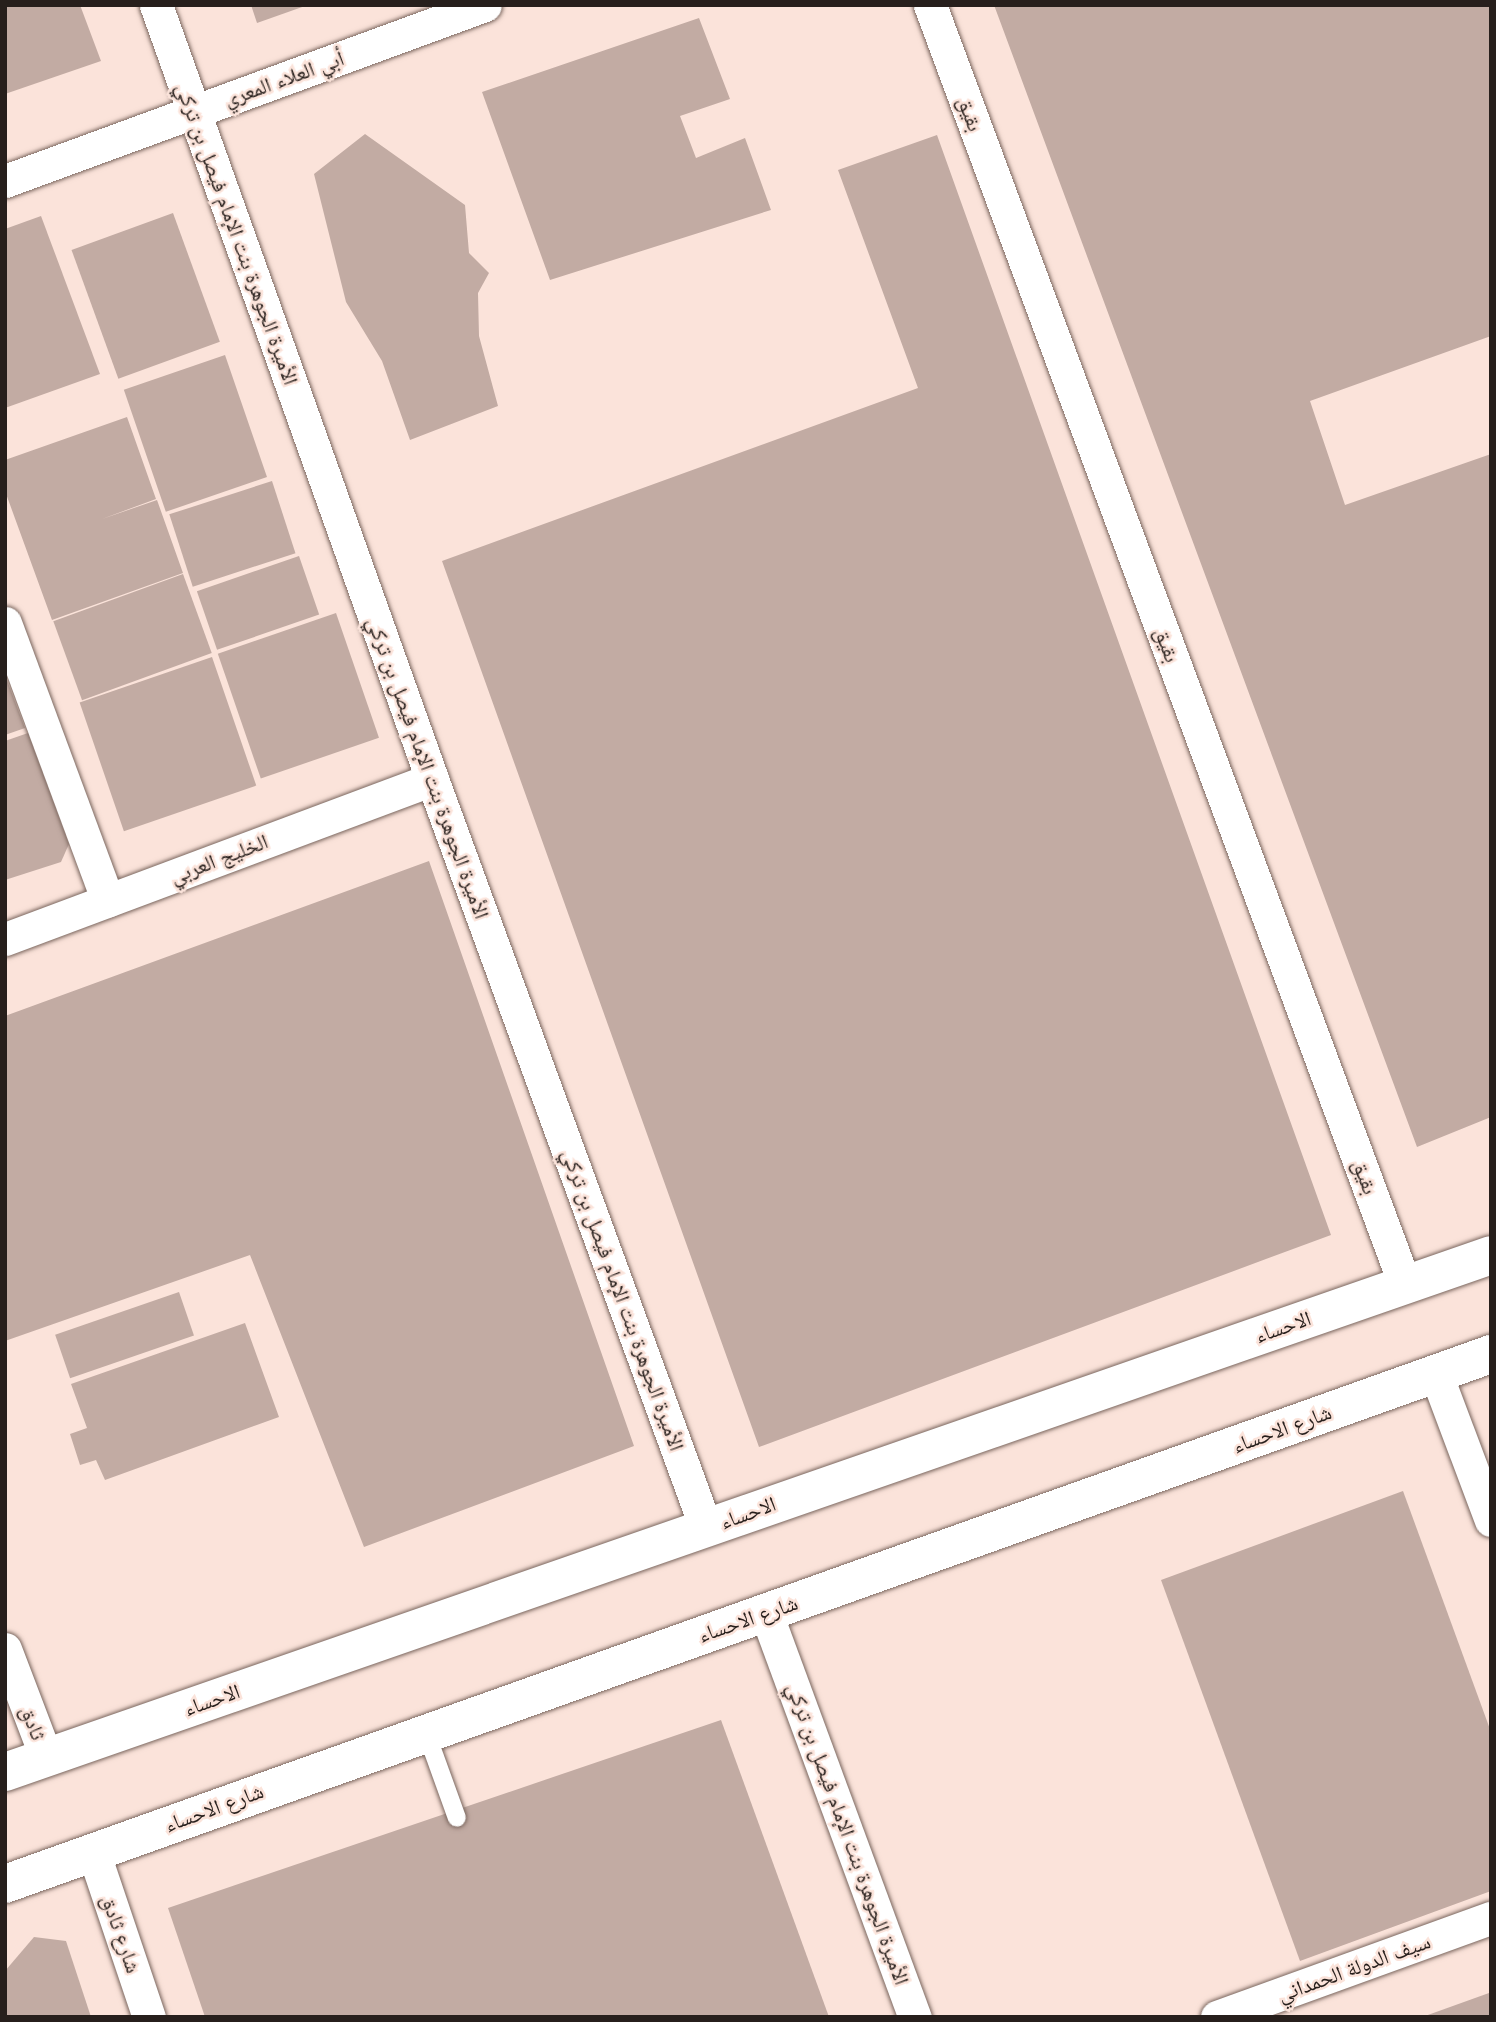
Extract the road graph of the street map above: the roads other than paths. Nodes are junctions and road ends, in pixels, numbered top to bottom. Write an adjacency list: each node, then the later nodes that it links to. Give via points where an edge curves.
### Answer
1 (156, 5): 4 (street, الأميرة الجوهرة بنت الإمام فيصل بن تركي)
2 (485, 5): 4 (street, أبي العلاء المعري)
3 (930, 5): 11 (street, بقيق)
4 (194, 112): 5 (street, أبي العلاء المعري); 7 (street, الأميرة الجوهرة بنت الإمام فيصل بن تركي)
5 (5, 181)
6 (5, 623): 8 (street)
7 (432, 779): 8 (street, الخليج العربي); 15 (street, الأميرة الجوهرة بنت الإمام فيصل بن تركي)
8 (108, 901): 9 (street, الخليج العربي)
9 (5, 939)
10 (1491, 1255): 11 (main road, الاحساء)
11 (1405, 1285): 15 (main road, الاحساء)
12 (1491, 1354): 13 (main road, شارع الاحساء)
13 (1436, 1374): 14 (street); 16 (main road, شارع الاحساء)
14 (1491, 1520)
15 (706, 1528): 19 (main road, الاحساء)
16 (766, 1613): 18 (main road, شارع الاحساء); 26 (street, الأميرة الجوهرة بنت الإمام فيصل بن تركي)
17 (5, 1649): 19 (street, ثادق)
18 (425, 1732): 21 (lane); 22 (main road, شارع الاحساء)
19 (46, 1757): 20 (main road, الاحساء)
20 (5, 1772)
21 (457, 1818)
22 (93, 1852): 23 (main road, شارع الاحساء); 25 (street, شارع ثادق)
23 (5, 1884)
24 (1491, 1918): 27 (street, سيف الدولة الحمداني)
25 (149, 2017)
26 (915, 2017)
27 (1217, 2017)

